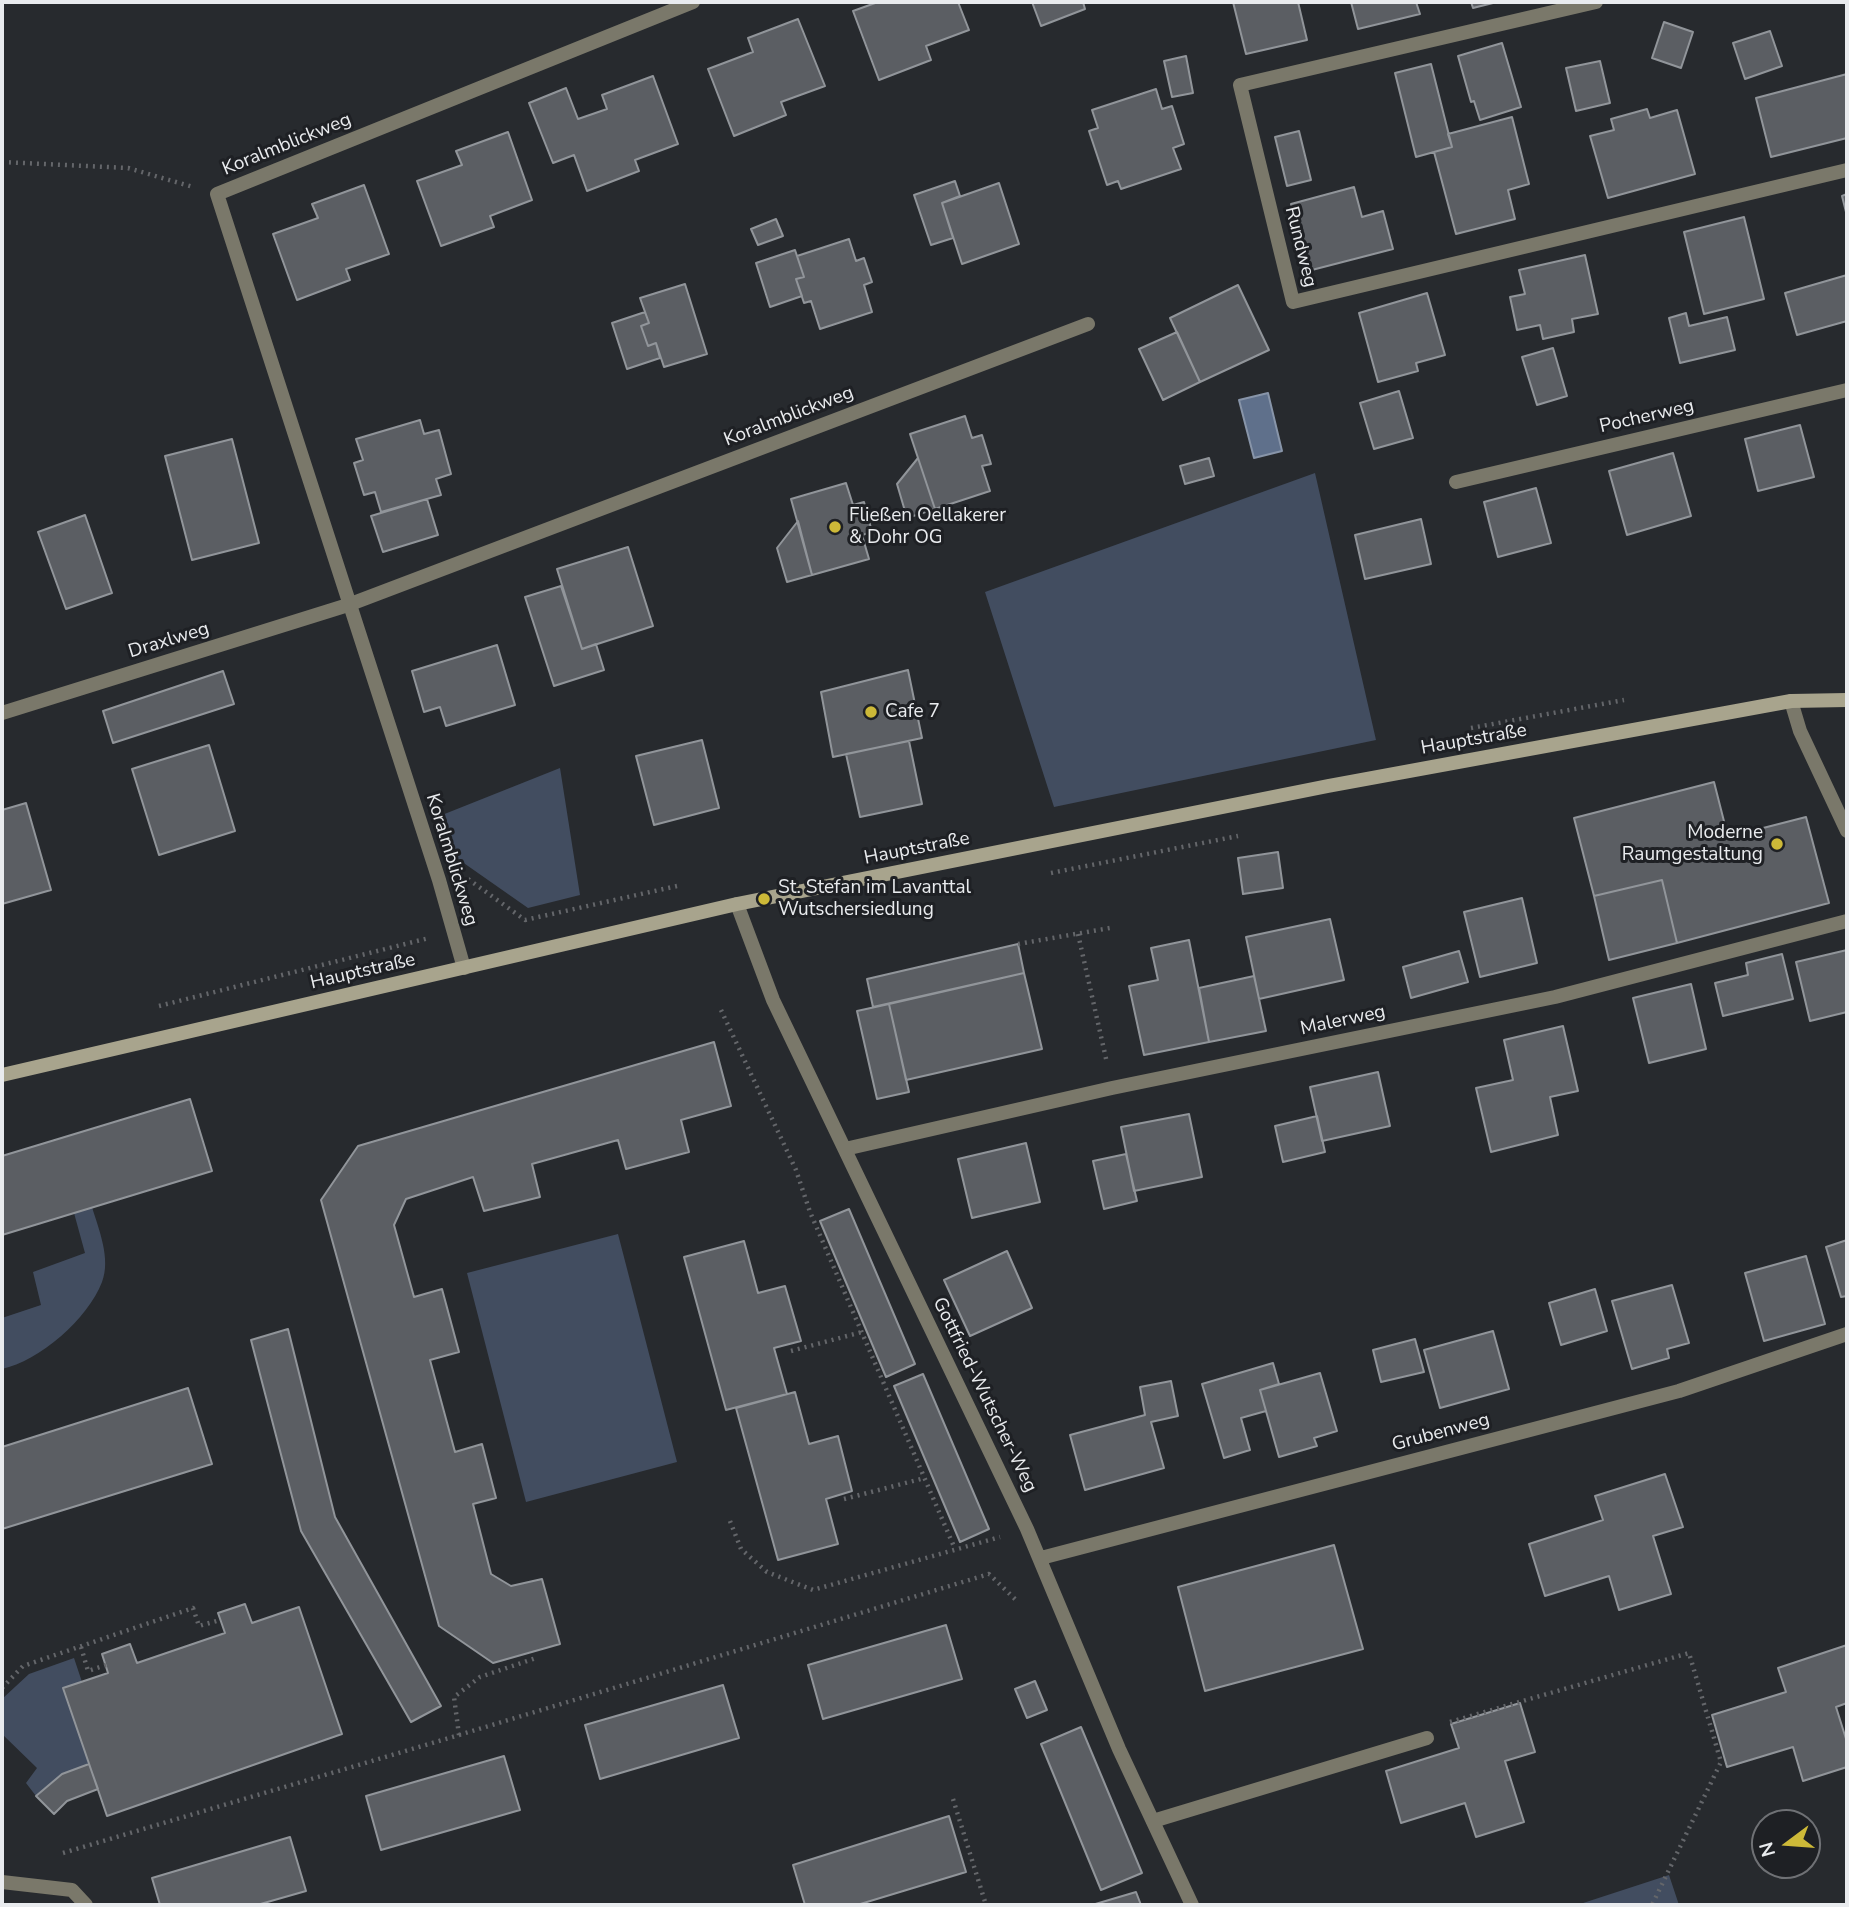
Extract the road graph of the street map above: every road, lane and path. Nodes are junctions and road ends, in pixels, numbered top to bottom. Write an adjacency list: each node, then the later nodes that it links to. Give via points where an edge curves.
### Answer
1 (693, 2): 5 (street, Koralmblickweg)
2 (1596, 2): 4 (street, Rundweg, via 1240,85 1293,302)
3 (2, 162): 5 (path, via 128,168)
4 (1847, 170)
5 (217, 194): 9 (street, Koralmblickweg)
6 (1088, 324): 9 (street, Koralmblickweg)
7 (1847, 390): 8 (street, Pocherweg)
8 (1456, 482)
9 (348, 605): 12 (street, Draxlweg); 19 (street, Koralmblickweg)
10 (1847, 700): 11 (main road, Hauptstraße)
11 (1791, 701): 13 (street, via 1800,731); 16 (main road, Hauptstraße, via 1328,786)
12 (2, 713)
13 (1847, 831)
14 (1248, 834): 15 (path)
15 (1046, 874)
16 (737, 904): 22 (main road, Hauptstraße); 27 (street, Gottfried-Wutscher-Weg, via 773,1000)
17 (1847, 921): 26 (street, Malerweg, via 1555,997)
18 (1110, 928): 20 (path)
19 (454, 932): 22 (street, Koralmblickweg); 23 (path)
20 (1078, 934): 21 (path); 26 (path)
21 (1018, 944)
22 (464, 968): 25 (main road, Hauptstraße)
23 (148, 1009)
24 (721, 1010): 28 (path, via 796,1170)
25 (2, 1075)
26 (1112, 1088): 27 (street, Malerweg)
27 (845, 1149): 34 (street, Gottfried-Wutscher-Weg)
28 (862, 1332): 30 (path); 31 (path)
29 (1847, 1334): 36 (street, Grubenweg, via 1679,1391)
30 (791, 1351)
31 (925, 1478): 32 (path); 35 (path)
32 (844, 1499)
33 (730, 1521): 35 (path, via 741,1549 767,1572 813,1590)
34 (1027, 1529): 35 (path); 36 (street, Gottfried-Wutscher-Weg)
35 (955, 1549)
36 (1041, 1558): 46 (street, Gottfried-Wutscher-Weg)
37 (1016, 1600): 43 (path, via 989,1574)
38 (220, 1620): 39 (path, via 199,1626 193,1608)
39 (81, 1647): 41 (path, via 88,1671); 42 (path, via 23,1666)
40 (536, 1658): 43 (path, via 480,1677 454,1698)
41 (106, 1665)
42 (2, 1688)
43 (459, 1735): 47 (path)
44 (1427, 1738): 46 (street); 52 (path, via 1452,1721 1689,1653 1721,1762)
45 (953, 1799): 50 (path)
46 (1153, 1821): 51 (street, Gottfried-Wutscher-Weg)
47 (63, 1853)
48 (4, 1882): 49 (street, via 72,1890)
49 (86, 1905)
50 (986, 1905)
51 (1192, 1905)
52 (1652, 1905)

